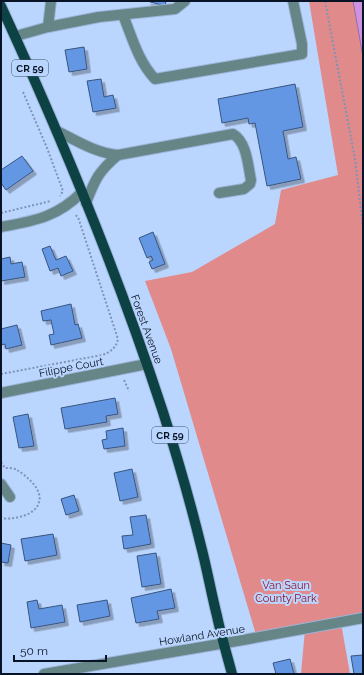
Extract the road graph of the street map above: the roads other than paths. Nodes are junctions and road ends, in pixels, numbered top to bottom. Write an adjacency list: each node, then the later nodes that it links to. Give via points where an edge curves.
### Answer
1 (51, 1): 6 (street)
2 (185, 1): 5 (street, via 175,9)
3 (293, 1): 5 (street, via 302,54 154,79 145,69)
4 (1, 6): 7 (main road, Forest Avenue / CR 59)
5 (123, 15): 6 (street)
6 (48, 27): 7 (street)
7 (16, 36): 8 (main road, Forest Avenue / CR 59)
8 (57, 131): 9 (street, via 94,150); 10 (main road, Forest Avenue / CR 59)
9 (118, 155): 11 (street, via 233,134 244,149 251,180 247,188); 12 (street, via 96,179)
10 (82, 192): 12 (main road, Forest Avenue / CR 59); 13 (street, via 51,215 35,221)
11 (219, 193)
12 (86, 203): 14 (main road, Forest Avenue / CR 59)
13 (1, 227)
14 (147, 364): 15 (street, Filippe Court); 19 (main road, Forest Avenue / CR 59, via 200,539)
15 (1, 393)
16 (1, 484): 17 (street)
17 (10, 497)
18 (363, 618): 19 (street, Howland Avenue)
19 (224, 644): 20 (street, Howland Avenue); 21 (main road, Forest Avenue / CR 59)
20 (44, 674)
21 (232, 674)

